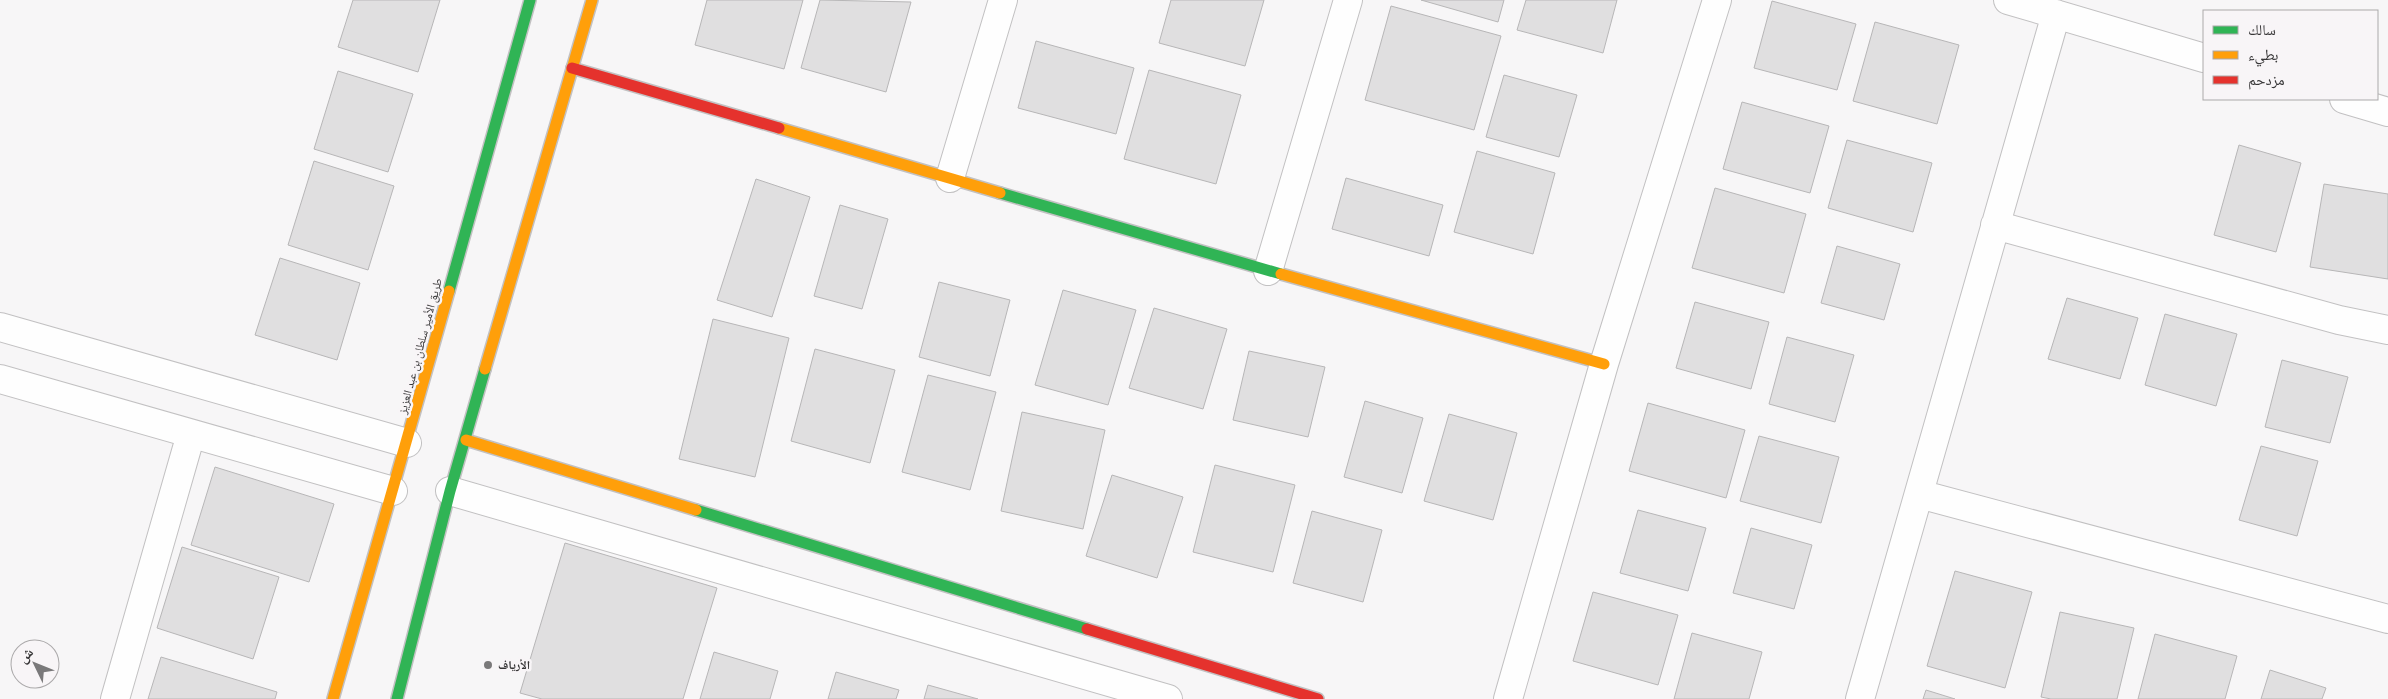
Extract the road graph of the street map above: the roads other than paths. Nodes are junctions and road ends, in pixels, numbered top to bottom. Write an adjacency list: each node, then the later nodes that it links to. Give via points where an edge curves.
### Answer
1 (530, 0): 21 (street, طريق الأمير سلطان بن عبد العزيز)
2 (592, 0): 9 (street)
3 (1003, 0): 12 (street)
4 (1348, 0): 14 (street)
5 (1717, 0): 17 (street)
6 (2008, 0): 7 (street)
7 (2056, 14): 8 (street); 13 (street)
8 (2203, 58)
9 (572, 68): 12 (street); 20 (street)
10 (2347, 100): 11 (street)
11 (2388, 112)
12 (950, 178): 14 (street)
13 (1995, 225): 16 (street, via 2338,320); 24 (street)
14 (1268, 271): 17 (street)
15 (0, 327): 21 (street)
16 (2388, 330)
17 (1604, 364): 31 (street)
18 (0, 379): 19 (street)
19 (191, 434): 22 (street); 27 (street)
20 (466, 440): 23 (street); 30 (street)
21 (407, 443): 22 (street, طريق الأمير سلطان بن عبد العزيز)
22 (393, 491): 28 (street, طريق الأمير سلطان بن عبد العزيز)
23 (450, 491): 26 (street); 29 (street)
24 (1919, 494): 25 (street); 32 (street)
25 (2388, 619)
26 (1162, 698)
27 (115, 699)
28 (333, 699)
29 (397, 699)
30 (1318, 699)
31 (1508, 699)
32 (1860, 699)

